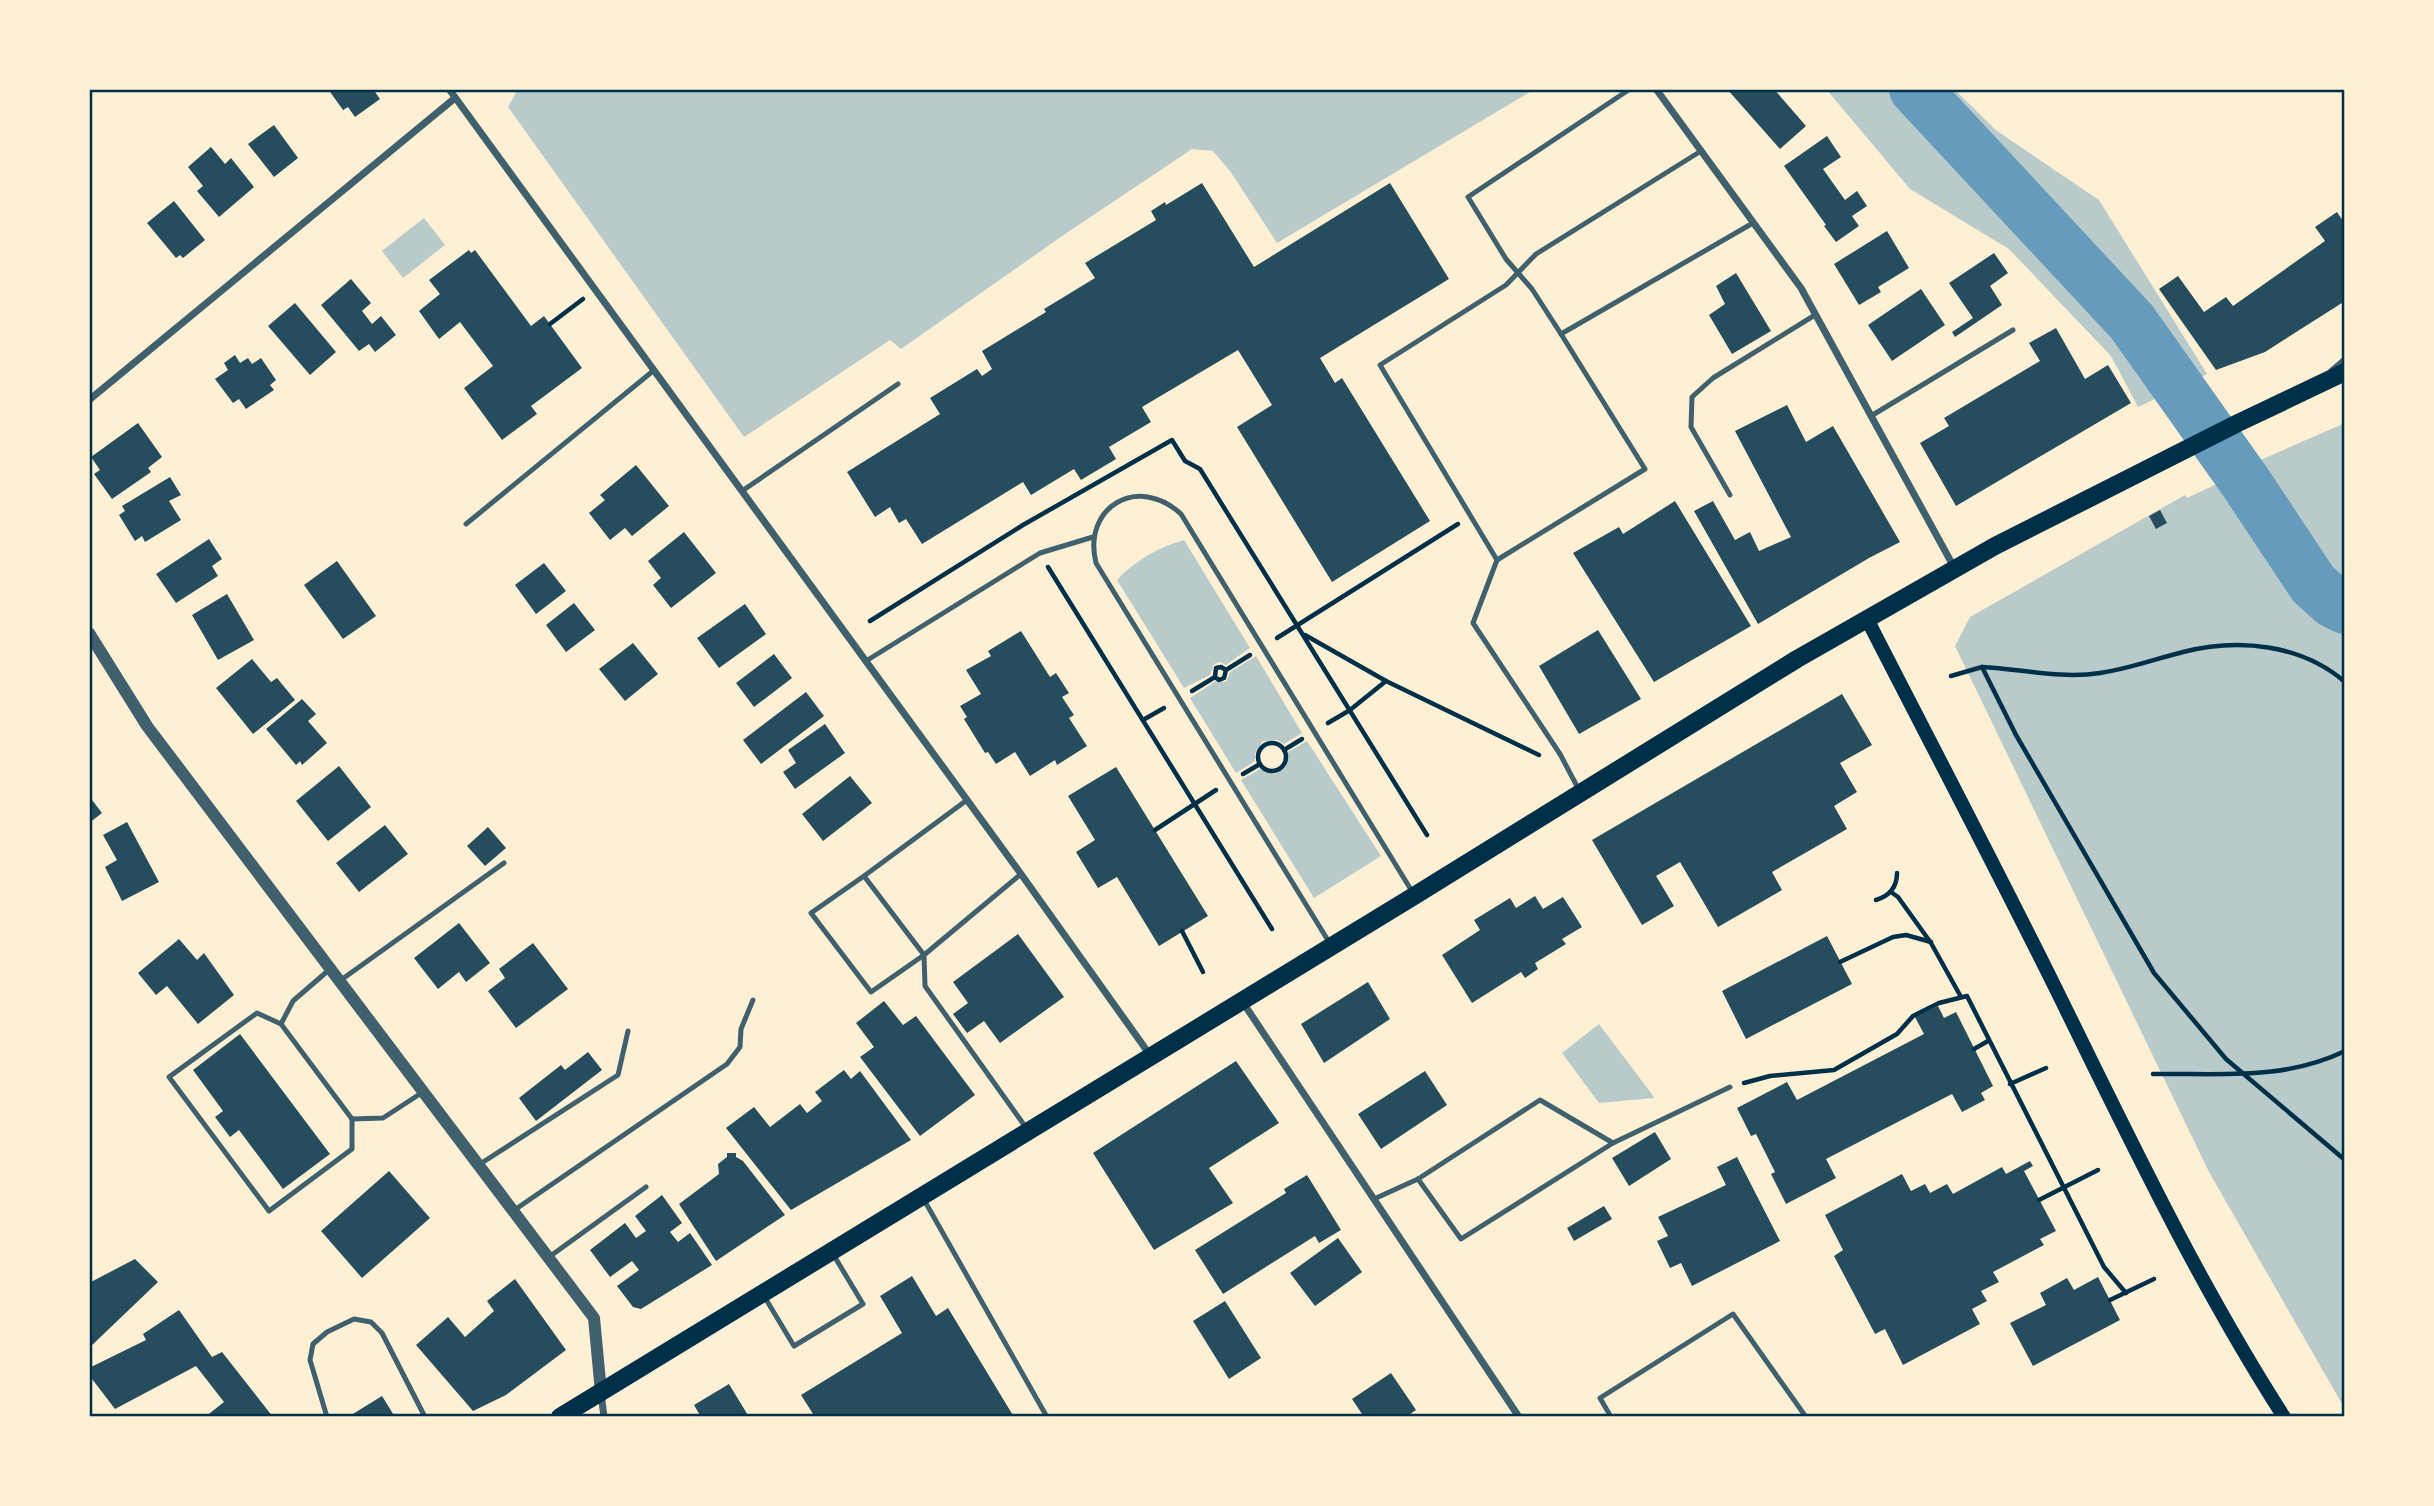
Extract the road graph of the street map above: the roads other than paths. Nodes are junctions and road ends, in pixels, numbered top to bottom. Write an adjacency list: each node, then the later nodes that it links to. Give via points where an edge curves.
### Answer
1 (449, 89): 4 (street)
2 (1630, 89): 7 (lane, via 1468,197)
3 (1656, 89): 5 (street)
4 (455, 98): 12 (street); 16 (street)
5 (1700, 151): 6 (street); 7 (lane, via 1536,254)
6 (1753, 223): 8 (street); 10 (lane)
7 (1518, 273): 10 (lane); 22 (lane, via 1380,365)
8 (1815, 315): 17 (street); 19 (lane, via 1713,378 1692,397 1691,427)
9 (2013, 330): 17 (lane)
10 (1561, 334): 22 (lane, via 1645,469)
11 (2345, 360): 15 (street)
12 (653, 371): 18 (street); 20 (lane)
13 (2345, 372): 15 (main road)
14 (898, 384): 18 (lane)
15 (2318, 384): 23 (main road)
16 (89, 400)
17 (1871, 416): 23 (street)
18 (742, 491): 26 (street)
19 (1730, 495)
20 (466, 524)
21 (1093, 537): 26 (lane, via 1040,553); 32 (lane, via 1105,513 1125,499 1161,499 1181,514); 33 (lane, via 1096,563 1104,578)
22 (1497, 559): 27 (lane, via 1473,623)
23 (1955, 569): 24 (main road)
24 (1867, 619): 27 (main road); 65 (main road, via 2178,1236)
25 (89, 633): 35 (street, via 147,726)
26 (866, 661): 28 (street)
27 (1580, 792): 32 (main road)
28 (967, 800): 30 (street); 31 (lane)
29 (504, 863): 36 (lane)
30 (1021, 874): 34 (lane); 41 (street)
31 (864, 876): 34 (lane); 34 (lane, via 811,912 872,992)
32 (1414, 896): 33 (main road)
33 (1332, 946): 38 (main road)
34 (924, 955): 45 (lane, via 925,986)
35 (330, 969): 36 (street); 39 (lane, via 293,1001)
36 (338, 982): 43 (street)
37 (753, 1000): 52 (lane, via 741,1029 740,1047 727,1064)
38 (1242, 1000): 41 (main road); 51 (street)
39 (281, 1024): 44 (lane); 44 (lane, via 257,1013 169,1077 268,1211 352,1149)
40 (628, 1031): 47 (lane, via 618,1075)
41 (1150, 1056): 45 (main road)
42 (1730, 1087): 46 (lane)
43 (423, 1093): 44 (lane, via 383,1118); 47 (street)
44 (352, 1119)
45 (1029, 1130): 50 (main road)
46 (1614, 1143): 48 (lane, via 1540,1100); 48 (lane, via 1461,1240)
47 (478, 1166): 52 (street)
48 (1418, 1179): 51 (lane)
49 (646, 1188): 54 (lane)
50 (922, 1196): 53 (main road); 61 (lane)
51 (1374, 1199): 62 (street)
52 (513, 1211): 54 (street)
53 (831, 1251): 55 (main road); 55 (lane, via 863,1304 794,1346)
54 (548, 1258): 56 (street, via 594,1318)
55 (762, 1294): 56 (main road)
56 (601, 1392): 59 (main road); 60 (street)
57 (327, 1417): 58 (lane, via 310,1360 313,1343 354,1319 371,1322 382,1333)
58 (425, 1417)
59 (560, 1417)
60 (604, 1417)
61 (1046, 1417)
62 (1519, 1417)
63 (1611, 1417): 64 (lane, via 1600,1398 1733,1314)
64 (1806, 1417)
65 (2284, 1417)

